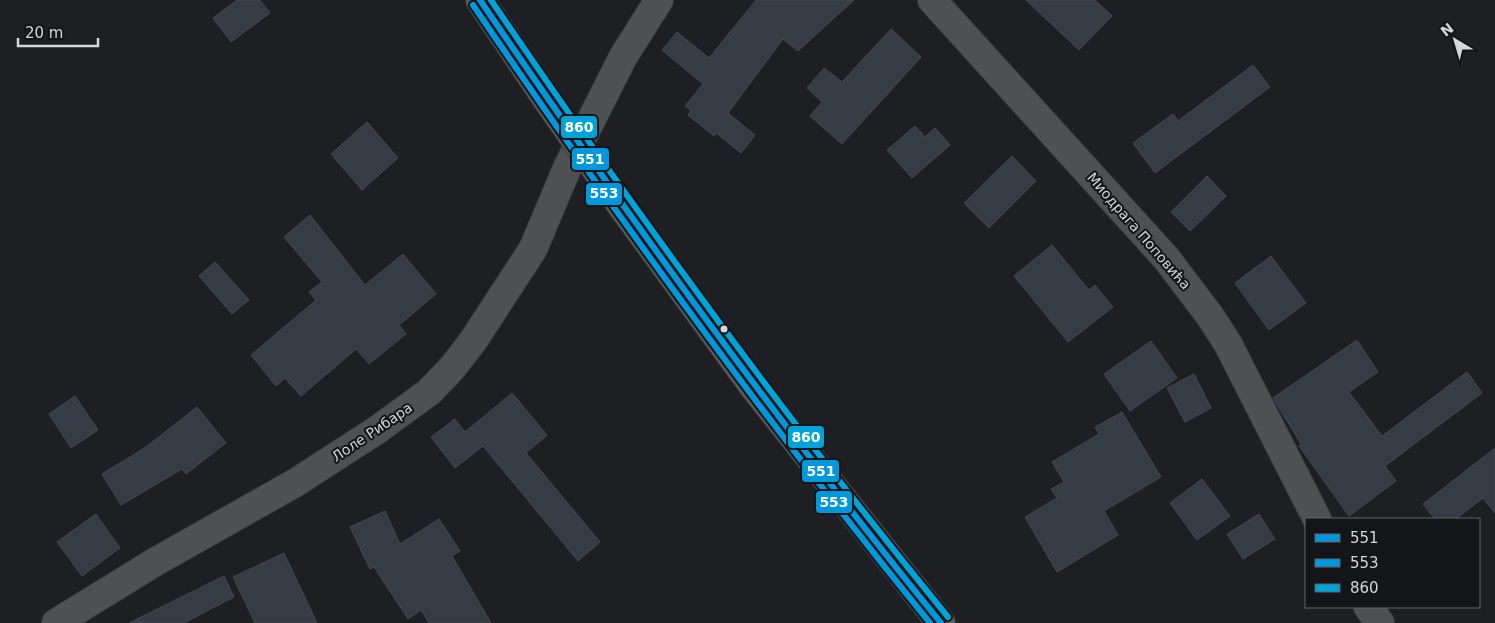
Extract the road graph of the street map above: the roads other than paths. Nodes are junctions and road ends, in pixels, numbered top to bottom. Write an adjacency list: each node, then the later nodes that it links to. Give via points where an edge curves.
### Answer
1 (480, 0): 7 (main road, bridge, via 621,205 753,386)
2 (659, 0): 6 (street, Лоле Рибара, via 623,57 582,138 533,249 473,341 429,392 295,484 155,562)
3 (932, 0): 4 (street, Миодрага Поповића, via 1166,258 1210,316 1232,352)
4 (1316, 518)
5 (1369, 608): 8 (street)
6 (56, 623)
7 (941, 623)
8 (1380, 623)

